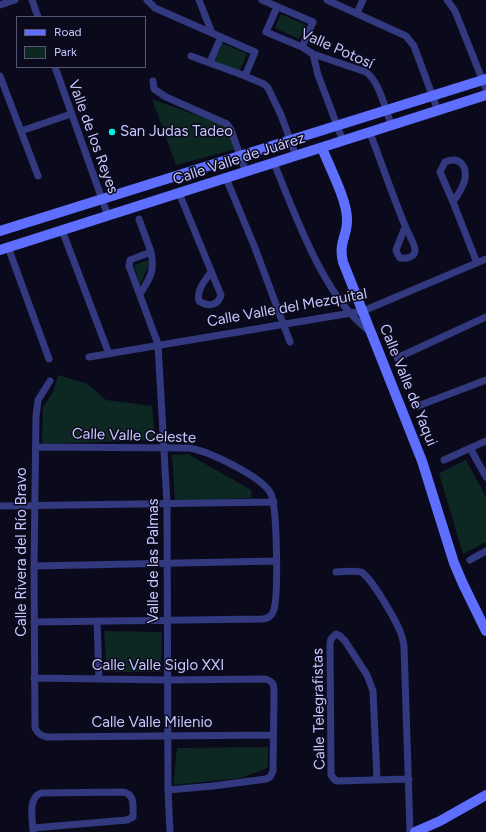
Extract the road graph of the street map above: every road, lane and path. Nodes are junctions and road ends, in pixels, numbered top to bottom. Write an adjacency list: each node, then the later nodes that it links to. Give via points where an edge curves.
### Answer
1 (15, 0): 9 (street)
2 (32, 0): 12 (street)
3 (147, 0): 13 (street, via 155,8)
4 (199, 0): 13 (street)
5 (262, 0): 10 (street)
6 (327, 0): 11 (street)
7 (363, 0): 11 (street)
8 (447, 0): 23 (street, via 455,11)
9 (0, 5)
10 (277, 7): 15 (street, Valle Potosí, via 266,32); 15 (street, via 313,22)
11 (357, 13): 25 (street, via 401,33 410,41)
12 (38, 16)
13 (212, 33): 14 (street)
14 (221, 37): 18 (street); 21 (street, via 255,52)
15 (302, 48): 16 (street, Valle Potosí)
16 (313, 54): 26 (street, Valle Potosí, via 366,72 371,76); 29 (street, via 318,75)
17 (191, 56): 18 (street)
18 (210, 62): 21 (street)
19 (55, 68): 28 (street, Valle de los Reyes)
20 (0, 76): 31 (street)
21 (245, 76): 33 (street, via 268,88)
22 (153, 81): 36 (street, via 154,89 160,93 227,124)
23 (485, 82): 25 (street, Calle Valle de Juárez)
24 (486, 95): 27 (street, Calle Valle de Juárez)
25 (432, 96): 26 (street, Calle Valle de Juárez); 27 (street)
26 (385, 110): 29 (street, Calle Valle de Juárez); 30 (street, Valle Potosí)
27 (438, 111): 30 (street, Calle Valle de Juárez)
28 (71, 114): 31 (street); 46 (street, Valle de los Reyes)
29 (338, 125): 33 (street, Calle Valle de Juárez); 34 (street)
30 (392, 126): 32 (street, Calle Valle de Juárez)
31 (21, 131): 41 (street)
32 (370, 133): 34 (street, Calle Valle de Juárez); 51 (street)
33 (291, 141): 36 (street, Calle Valle de Juárez); 37 (street)
34 (342, 141): 35 (street, Calle Valle de Juárez)
35 (322, 148): 37 (street, Calle Valle de Juárez); 60 (street, Calle Valle de Yaqui, via 346,208 348,220 341,253)
36 (241, 156): 39 (street, Calle Valle de Juárez); 40 (street)
37 (296, 156): 38 (street, Calle Valle de Juárez)
38 (274, 163): 40 (street, Calle Valle de Juárez); 61 (street, via 312,253)
39 (187, 172): 43 (street, Calle Valle de Juárez); 44 (street)
40 (246, 172): 42 (street, Calle Valle de Juárez)
41 (38, 176)
42 (226, 178): 44 (street, Calle Valle de Juárez); 63 (street)
43 (144, 186): 46 (street, Calle Valle de Juárez); 48 (street)
44 (192, 189): 45 (street, Calle Valle de Juárez)
45 (179, 193): 48 (street, Calle Valle de Juárez); 58 (street)
46 (102, 199): 49 (street, Valle de los Reyes); 53 (street, Calle Valle de Juárez)
47 (453, 202): 47 (street, via 465,175 462,163 458,160 445,162 440,172); 57 (street)
48 (148, 203): 49 (street, Calle Valle de Juárez)
49 (108, 216): 52 (street, Calle Valle de Juárez)
50 (139, 219): 55 (street)
51 (405, 227)
52 (62, 230): 54 (street, Calle Valle de Juárez); 67 (street)
53 (0, 231)
54 (4, 248): 70 (street)
55 (151, 252): 59 (street, via 153,268); 59 (street, Valle de las Palmas, via 129,263)
56 (486, 259): 57 (street, Calle Valle del Mezquital)
57 (477, 263): 60 (street, Calle Valle del Mezquital)
58 (211, 272)
59 (140, 294): 66 (street, Valle de las Palmas)
60 (363, 311): 61 (street, Calle Valle del Mezquital); 64 (street, Calle Valle de Yaqui)
61 (349, 313): 63 (street, Calle Valle del Mezquital); 64 (street)
62 (486, 317): 69 (street)
63 (284, 324): 65 (street); 66 (street, Calle Valle del Mezquital)
64 (372, 332): 93 (street, Calle Valle de Yaqui, via 422,461 454,563)
65 (290, 342)
66 (158, 344): 67 (street, Calle Valle del Mezquital); 76 (street, Valle de las Palmas)
67 (109, 354): 68 (street, Calle Valle del Mezquital)
68 (89, 357)
69 (397, 358)
70 (49, 359)
71 (486, 380): 73 (street)
72 (50, 381): 75 (street, Calle Rivera del Río Bravo, via 36,407)
73 (418, 406)
74 (486, 441): 77 (street)
75 (36, 447): 76 (street, Calle Valle Celeste); 82 (street, Calle Rivera del Río Bravo)
76 (163, 447): 80 (street, Calle Valle Celeste, via 196,449 226,461 268,490); 81 (street, Valle de las Palmas)
77 (470, 448): 78 (street); 79 (street)
78 (444, 460)
79 (486, 477)
80 (274, 502): 81 (street); 86 (street)
81 (167, 504): 82 (street); 87 (street, Valle de las Palmas)
82 (35, 505): 83 (street); 88 (street, Calle Rivera del Río Bravo)
83 (0, 506)
84 (486, 551): 85 (street)
85 (470, 560)
86 (276, 561): 87 (street); 90 (street, via 276,589 271,616 263,619)
87 (167, 563): 88 (street); 90 (street, Valle de las Palmas)
88 (34, 566): 92 (street, Calle Rivera del Río Bravo)
89 (336, 572): 101 (street, via 359,572 366,575 401,633 404,646)
90 (167, 620): 91 (street); 96 (street, Valle de las Palmas)
91 (97, 621): 92 (street); 95 (street)
92 (34, 622): 94 (street, Calle Rivera del Río Bravo)
93 (486, 631)
94 (34, 678): 95 (street, Calle Valle Siglo XXI); 97 (street, Calle Rivera del Río Bravo)
95 (99, 678): 96 (street, Calle Valle Siglo XXI)
96 (168, 680): 98 (street, Calle Valle Siglo XXI, via 271,681 274,691); 99 (street, Valle de las Palmas)
97 (35, 728): 99 (street, Calle Valle Milenio, via 40,735 47,737)
98 (273, 735): 99 (street, Calle Valle Milenio); 102 (street, via 273,771 266,779)
99 (168, 736): 102 (street, Valle de las Palmas)
100 (377, 779): 100 (street, Calle Telegrafistas, via 334,780 331,775 330,644 336,634 345,642 372,687); 101 (street, Calle Telegrafistas)
101 (408, 779): 106 (street)
102 (168, 790): 105 (street, Valle de las Palmas)
103 (486, 795): 107 (street)
104 (33, 830): 104 (street, via 32,801 36,794 123,792 129,794 132,799 132,817 127,820)
105 (170, 832)
106 (410, 832)
107 (415, 832)

